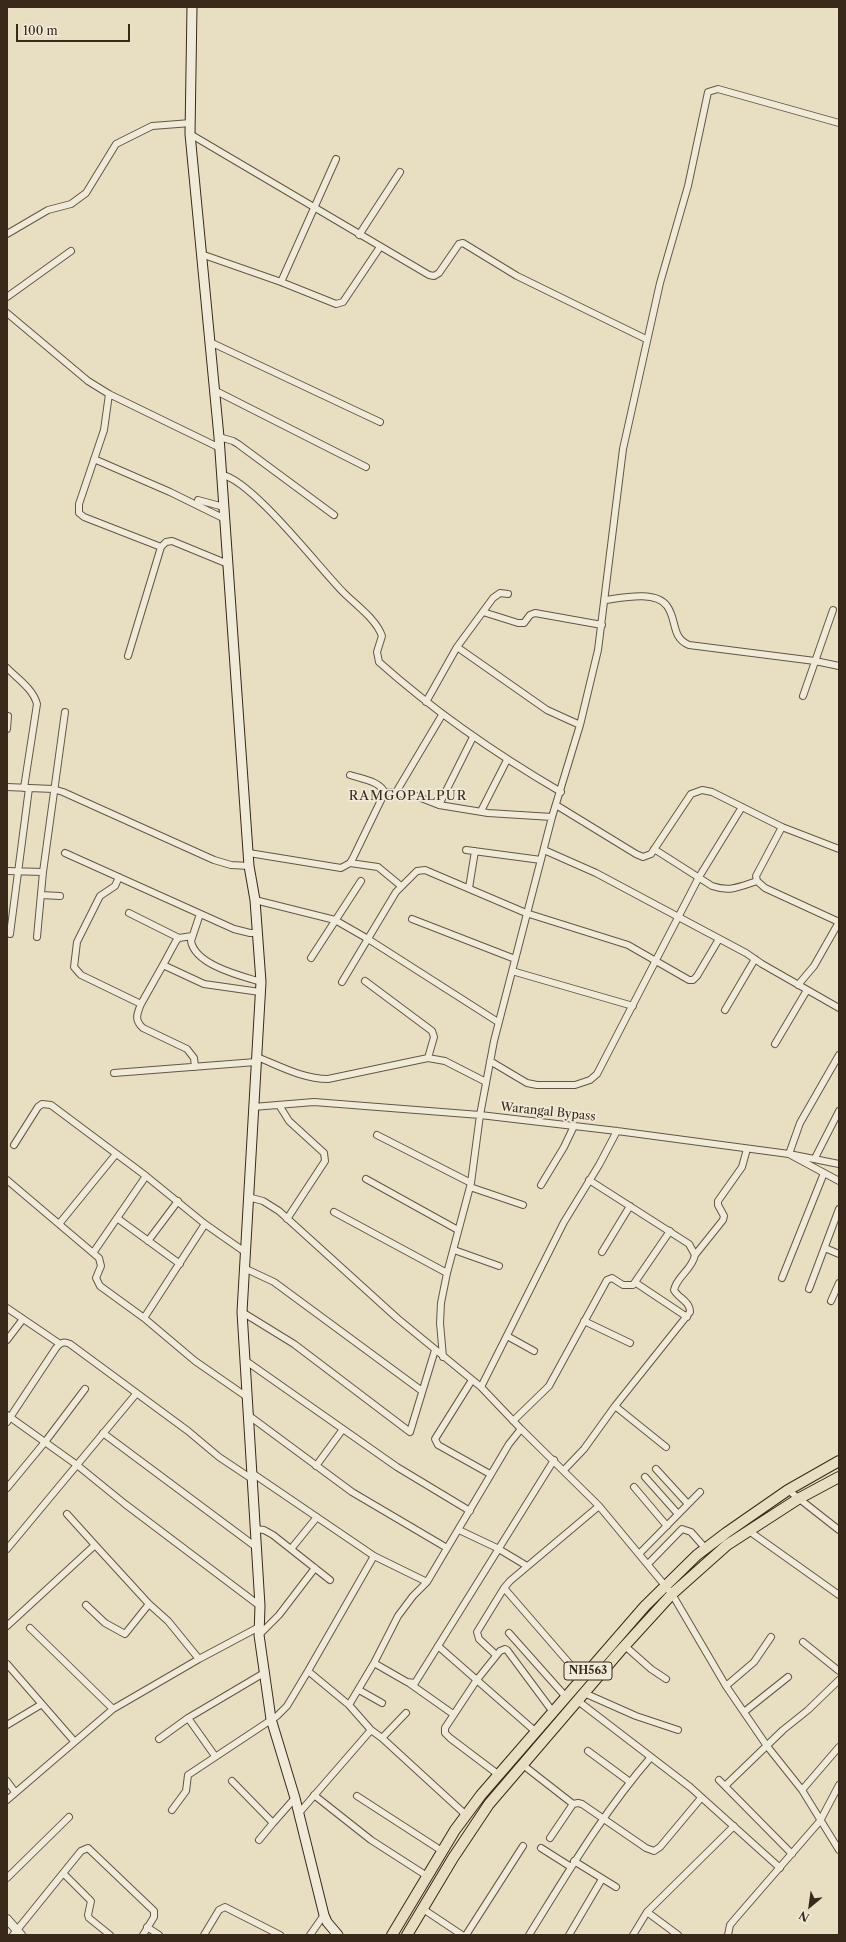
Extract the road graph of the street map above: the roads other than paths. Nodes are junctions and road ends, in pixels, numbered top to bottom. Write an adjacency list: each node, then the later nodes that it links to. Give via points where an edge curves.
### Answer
1 (192, 7): 2 (main road)
2 (190, 123): 4 (main road); 8 (street, via 152,126 116,144 86,193 71,204 48,210)
3 (839, 123): 16 (street, via 718,88 708,92 688,186)
4 (190, 134): 7 (street); 12 (main road)
5 (336, 159): 7 (street)
6 (400, 172): 9 (street)
7 (314, 209): 9 (street); 13 (street)
8 (7, 234)
9 (360, 235): 10 (street)
10 (380, 247): 13 (street, via 340,304); 16 (street, via 434,276 439,273 459,244 463,243 517,276)
11 (71, 250): 14 (street)
12 (201, 254): 13 (street); 17 (main road)
13 (281, 282)
14 (7, 297)
15 (7, 313): 19 (street, via 88,381)
16 (646, 339): 33 (street, via 623,449)
17 (210, 342): 18 (main road); 20 (street)
18 (214, 390): 21 (main road); 24 (street)
19 (109, 394): 22 (street); 23 (street, via 104,430)
20 (380, 422)
21 (219, 437): 22 (main road); 28 (street, via 238,444)
22 (220, 448): 25 (main road)
23 (94, 459): 29 (street); 30 (street, via 79,504 79,513)
24 (366, 467)
25 (222, 475): 27 (main road); 43 (street, via 236,480 271,513 303,545 343,593 376,625 382,636 377,652 379,662)
26 (198, 500): 27 (street)
27 (224, 507): 29 (main road)
28 (334, 515)
29 (225, 518): 31 (main road)
30 (161, 547): 31 (street, via 172,541); 38 (street)
31 (228, 564): 70 (main road)
32 (508, 594): 35 (street, via 497,595)
33 (605, 600): 36 (street); 39 (street, via 631,596 659,600 667,605 678,638 688,644)
34 (833, 610): 39 (street)
35 (483, 612): 36 (street, via 518,623 524,623 535,613); 37 (street)
36 (602, 625): 47 (street)
37 (457, 647): 43 (street); 47 (street, via 542,707)
38 (128, 656)
39 (815, 661): 40 (street); 42 (street)
40 (839, 666)
41 (7, 668): 53 (street, via 30,690 37,704)
42 (803, 696)
43 (426, 702): 45 (street)
44 (65, 712): 54 (street)
45 (442, 715): 49 (street); 57 (street)
46 (8, 716): 48 (street)
47 (580, 725): 55 (street)
48 (7, 729)
49 (473, 737): 50 (street); 58 (street)
50 (506, 760): 55 (street); 61 (street)
51 (350, 775): 56 (street, via 377,784)
52 (7, 787): 53 (street)
53 (26, 788): 54 (street); 75 (street)
54 (53, 790): 73 (street, via 63,792 214,860 231,865); 76 (street)
55 (560, 792): 59 (street)
56 (385, 793): 57 (street); 72 (street)
57 (395, 794): 58 (street, via 416,796)
58 (439, 805): 61 (street)
59 (556, 805): 62 (street); 64 (street, via 636,854 648,856)
60 (742, 807): 63 (street); 64 (street, via 712,792 696,790 683,804); 78 (street)
61 (481, 811): 62 (street)
62 (552, 817): 67 (street)
63 (782, 827): 65 (street); 80 (street, via 756,876)
64 (654, 849): 78 (street)
65 (839, 849)
66 (466, 850): 68 (street)
67 (544, 850): 71 (street); 89 (street, via 596,873)
68 (476, 851): 71 (street); 82 (street)
69 (65, 853): 77 (street)
70 (249, 853): 72 (street, via 341,868); 73 (main road)
71 (541, 860): 87 (street)
72 (350, 863): 81 (street, via 378,867)
73 (249, 866): 85 (main road)
74 (7, 871): 75 (street)
75 (19, 872): 76 (street); 94 (street)
76 (43, 872): 83 (street)
77 (119, 877): 88 (street); 112 (street, via 113,888 100,896 77,942 74,967 81,975)
78 (699, 878): 80 (street, via 712,886 729,890); 89 (street)
79 (360, 881): 91 (street)
80 (757, 881): 92 (street, via 764,888)
81 (401, 886): 82 (street, via 420,869); 99 (street)
82 (469, 888): 87 (street)
83 (41, 895): 84 (street); 96 (street)
84 (60, 896)
85 (255, 900): 91 (street); 93 (main road)
86 (129, 913): 97 (street)
87 (526, 913): 101 (street); 103 (street, via 636,948)
88 (200, 914): 93 (street, via 241,932); 95 (street)
89 (679, 918): 98 (street); 103 (street)
90 (412, 919): 101 (street)
91 (335, 920): 99 (street); 100 (street)
92 (839, 922): 109 (street, via 814,966)
93 (258, 932): 107 (main road)
94 (10, 934)
95 (192, 936): 97 (street); 107 (street, via 195,951 216,967)
96 (37, 937)
97 (179, 938): 104 (street)
98 (719, 938): 102 (street); 103 (street, via 693,980 683,978)
99 (368, 939): 108 (street); 116 (street)
100 (311, 958)
101 (515, 959): 105 (street)
102 (755, 959): 109 (street); 115 (street)
103 (656, 961): 113 (street)
104 (163, 965): 111 (street, via 204,984); 112 (street)
105 (512, 971): 113 (street); 116 (street)
106 (365, 981): 119 (street, via 432,1031 434,1037)
107 (261, 982): 111 (main road)
108 (342, 982)
109 (798, 985): 110 (street)
110 (807, 990): 114 (street); 117 (street)
111 (260, 992): 120 (main road)
112 (142, 1004): 122 (street, via 136,1016 139,1024 187,1049 194,1058)
113 (633, 1006): 121 (street, via 597,1074 583,1084 548,1086 527,1083)
114 (839, 1008)
115 (725, 1010)
116 (498, 1022): 121 (street)
117 (775, 1044)
118 (839, 1055): 135 (street, via 800,1123)
119 (428, 1058): 120 (street, via 328,1079 307,1077); 124 (street, via 445,1061)
120 (257, 1060): 122 (street); 126 (main road)
121 (490, 1061): 124 (street)
122 (194, 1067): 123 (street)
123 (114, 1073)
124 (486, 1082): 128 (street)
125 (279, 1105): 126 (street, Warangal Bypass); 128 (street, Warangal Bypass, via 338,1103); 153 (street, via 290,1121 326,1156)
126 (253, 1107): 146 (main road)
127 (839, 1111): 136 (street)
128 (480, 1115): 129 (street, Warangal Bypass); 144 (street)
129 (574, 1126): 130 (street, Warangal Bypass); 145 (street)
130 (618, 1131): 133 (street, Warangal Bypass); 142 (street)
131 (377, 1135): 144 (street)
132 (14, 1145): 134 (street, via 38,1107 47,1104)
133 (747, 1149): 135 (street, Warangal Bypass); 165 (street, via 742,1167 718,1201 723,1220)
134 (116, 1154): 139 (street); 154 (street)
135 (789, 1154): 136 (street, Warangal Bypass); 138 (street)
136 (815, 1158): 137 (street, Warangal Bypass)
137 (839, 1164)
138 (824, 1173): 143 (street); 170 (street)
139 (146, 1176): 147 (street); 152 (street)
140 (366, 1179): 156 (street)
141 (7, 1180): 154 (street)
142 (590, 1180): 149 (street); 181 (street, via 564,1222)
143 (839, 1181)
144 (471, 1185): 148 (street); 156 (street)
145 (541, 1185)
146 (248, 1197): 153 (street, via 270,1205); 161 (main road)
147 (178, 1201): 155 (street); 158 (street)
148 (523, 1205)
149 (630, 1206): 157 (street); 162 (street)
150 (839, 1209): 159 (street)
151 (334, 1212): 169 (street)
152 (117, 1218): 158 (street); 163 (street)
153 (287, 1219): 185 (street)
154 (59, 1224): 163 (street)
155 (205, 1224): 161 (street); 166 (street)
156 (458, 1230): 160 (street)
157 (670, 1231): 165 (street, via 689,1244); 171 (street)
158 (148, 1241): 166 (street)
159 (825, 1248): 164 (street); 173 (street)
160 (454, 1250): 167 (street); 169 (street)
161 (245, 1252): 168 (main road)
162 (602, 1252)
163 (93, 1253): 178 (street, via 101,1262 96,1282)
164 (839, 1254)
165 (695, 1255): 177 (street, via 692,1266 675,1285 674,1290 690,1308)
166 (180, 1264): 178 (street)
167 (499, 1266)
168 (244, 1268): 176 (main road); 192 (street, via 274,1282)
169 (447, 1273): 187 (street, via 440,1323)
170 (782, 1278)
171 (636, 1283): 177 (street); 180 (street, via 629,1286 612,1278 607,1280)
172 (839, 1283): 174 (street)
173 (809, 1289)
174 (831, 1301)
175 (7, 1308): 179 (street)
176 (242, 1312): 188 (main road); 192 (street, via 294,1344 410,1432)
177 (687, 1317): 195 (street)
178 (144, 1318): 194 (street, via 195,1361)
179 (23, 1319): 182 (street); 184 (street)
180 (584, 1321): 183 (street); 198 (street, via 548,1386)
181 (507, 1336): 186 (street); 190 (street)
182 (7, 1340)
183 (630, 1343)
184 (60, 1344): 193 (street, via 70,1344); 197 (street)
185 (435, 1350): 187 (street); 192 (street)
186 (534, 1351)
187 (443, 1357): 189 (street)
188 (246, 1361): 194 (main road); 199 (street)
189 (472, 1380): 190 (street); 210 (street, via 436,1440 438,1445)
190 (481, 1387): 198 (street)
191 (85, 1390): 202 (street)
192 (422, 1391)
193 (136, 1394): 201 (street); 211 (street, via 219,1457)
194 (247, 1397): 196 (main road)
195 (615, 1406): 203 (street); 209 (street, via 584,1449)
196 (248, 1414): 207 (street); 211 (main road)
197 (8, 1418): 202 (street)
198 (513, 1421): 200 (street)
199 (343, 1429): 207 (street); 221 (street, via 397,1468)
200 (521, 1429): 204 (street); 210 (street)
201 (103, 1433): 206 (street); 231 (street)
202 (46, 1442): 206 (street); 215 (street)
203 (666, 1447)
204 (554, 1460): 209 (street); 233 (street)
205 (839, 1461): 216 (highway, NH563)
206 (77, 1465): 236 (street); 249 (street)
207 (316, 1466): 232 (street, via 352,1492)
208 (656, 1469): 219 (street)
209 (564, 1470): 220 (street)
210 (490, 1474): 221 (street)
211 (252, 1476): 224 (street); 226 (main road)
212 (646, 1477): 223 (street)
213 (839, 1477): 218 (highway, NH563)
214 (634, 1487): 225 (street)
215 (7, 1488)
216 (788, 1490): 218 (street); 235 (highway, NH563)
217 (700, 1492): 219 (street)
218 (798, 1499): 228 (street); 229 (highway, NH563)
219 (688, 1504): 223 (street)
220 (599, 1506): 237 (street); 240 (street)
221 (470, 1511): 227 (street)
222 (67, 1514): 230 (street)
223 (678, 1514): 225 (street)
224 (317, 1517): 234 (street); 238 (street)
225 (667, 1526): 237 (street)
226 (255, 1529): 231 (main road); 234 (street, via 273,1535)
227 (459, 1530): 232 (street); 233 (street)
228 (839, 1530)
229 (749, 1531): 245 (highway, NH563); 246 (street)
230 (95, 1545): 247 (street); 250 (street)
231 (256, 1547): 249 (main road)
232 (447, 1548): 243 (street)
233 (497, 1548): 240 (street); 256 (street)
234 (291, 1549): 241 (street)
235 (706, 1549): 239 (street, via 691,1532 682,1529); 245 (highway, NH563)
236 (7, 1550)
237 (639, 1554): 239 (street)
238 (374, 1556): 243 (street); 263 (street)
239 (648, 1564): 245 (street)
240 (527, 1566): 244 (street)
241 (315, 1568): 242 (street); 252 (street, via 282,1612)
242 (330, 1580)
243 (427, 1582): 260 (street, via 401,1611)
244 (504, 1588): 258 (street, via 477,1632 479,1639); 266 (street)
245 (669, 1590): 257 (highway, NH563); 266 (highway, NH563, via 645,1606); 271 (street)
246 (839, 1595)
247 (149, 1604): 248 (street, via 125,1634 105,1623); 259 (street, via 173,1627)
248 (86, 1605)
249 (260, 1606): 252 (main road)
250 (7, 1626)
251 (30, 1628): 278 (street)
252 (259, 1631): 259 (street); 264 (main road)
253 (509, 1633): 273 (street)
254 (771, 1637): 271 (street, via 754,1662)
255 (803, 1642): 262 (street)
256 (438, 1646): 269 (street); 270 (street, via 415,1683)
257 (625, 1646): 267 (street); 274 (highway, NH563)
258 (496, 1655): 269 (street); 279 (street, via 502,1649 507,1650)
259 (199, 1659): 278 (street)
260 (374, 1663): 270 (street); 272 (street)
261 (7, 1664): 276 (street)
262 (839, 1670)
263 (308, 1671): 277 (street); 284 (street, via 287,1706)
264 (264, 1673): 283 (street); 284 (main road)
265 (788, 1677): 280 (street)
266 (582, 1678): 273 (highway, NH563)
267 (666, 1679)
268 (839, 1680): 292 (street)
269 (476, 1681): 282 (street); 288 (street)
270 (407, 1682): 282 (street)
271 (726, 1686): 280 (street)
272 (358, 1690): 275 (street); 277 (street)
273 (566, 1697): 279 (highway, NH563)
274 (581, 1697): 287 (street); 296 (street); 297 (highway, NH563)
275 (382, 1703)
276 (42, 1704): 285 (street); 291 (street)
277 (349, 1705): 286 (street)
278 (113, 1709): 291 (street)
279 (553, 1712): 288 (highway, NH563)
280 (744, 1712): 292 (street)
281 (406, 1713): 289 (street)
282 (454, 1714): 298 (street, via 445,1728 446,1733)
283 (188, 1718): 290 (street); 295 (street)
284 (271, 1719): 295 (street); 309 (main road)
285 (7, 1725)
286 (371, 1730): 289 (street); 307 (street)
287 (678, 1730)
288 (536, 1732): 298 (highway, NH563)
289 (382, 1738): 315 (street)
290 (160, 1739)
291 (74, 1741): 306 (street)
292 (767, 1746): 304 (street); 305 (street)
293 (839, 1747): 305 (street)
294 (588, 1751): 302 (street)
295 (215, 1756): 313 (street, via 188,1775 186,1791)
296 (651, 1757): 302 (street); 310 (street)
297 (523, 1765): 312 (street); 336 (highway, NH563, via 474,1825)
298 (499, 1775): 315 (highway, NH563)
299 (719, 1780): 304 (street)
300 (7, 1781): 306 (street)
301 (232, 1781): 319 (street)
302 (630, 1782): 317 (street)
303 (839, 1785): 318 (street)
304 (725, 1786): 327 (street)
305 (802, 1790): 318 (street)
306 (15, 1792): 311 (street)
307 (314, 1795): 314 (street); 332 (street, via 372,1840)
308 (357, 1796): 326 (street)
309 (295, 1798): 314 (main road); 319 (street)
310 (701, 1798): 317 (street, via 654,1851); 320 (street)
311 (7, 1800)
312 (573, 1804): 317 (street, via 582,1804); 321 (street)
313 (172, 1810)
314 (299, 1813): 338 (main road)
315 (466, 1815): 326 (highway, NH563)
316 (69, 1817): 333 (street)
317 (604, 1820): 328 (street)
318 (820, 1821): 325 (street); 327 (street)
319 (273, 1823): 322 (street)
320 (734, 1826): 330 (street); 337 (street)
321 (550, 1838)
322 (259, 1840)
323 (524, 1846): 352 (street)
324 (541, 1848): 329 (street)
325 (839, 1850)
326 (442, 1851): 332 (highway, NH563)
327 (792, 1854): 330 (street)
328 (574, 1861): 329 (street); 334 (street)
329 (571, 1867): 353 (street)
330 (780, 1868): 357 (street, via 735,1918)
331 (63, 1873): 340 (street, via 81,1851 88,1848 92,1850 154,1911 154,1917); 341 (street); 342 (street, via 89,1898 89,1918)
332 (427, 1876): 349 (highway, NH563)
333 (7, 1878)
334 (602, 1879): 335 (street); 354 (street)
335 (616, 1887)
336 (423, 1909): 350 (highway, NH563); 351 (street)
337 (646, 1912): 355 (street); 356 (street)
338 (324, 1915): 347 (street); 348 (main road, via 326,1922)
339 (7, 1919): 341 (street)
340 (147, 1927): 343 (street); 344 (street)
341 (17, 1933)
342 (110, 1935)
343 (143, 1935)
344 (159, 1935)
345 (204, 1935): 346 (street, via 219,1910 225,1906)
346 (280, 1935)
347 (310, 1935)
348 (338, 1935)
349 (392, 1935)
350 (407, 1935)
351 (462, 1935)
352 (466, 1935)
353 (529, 1935)
354 (569, 1935)
355 (633, 1935)
356 (678, 1935)
357 (728, 1935)

